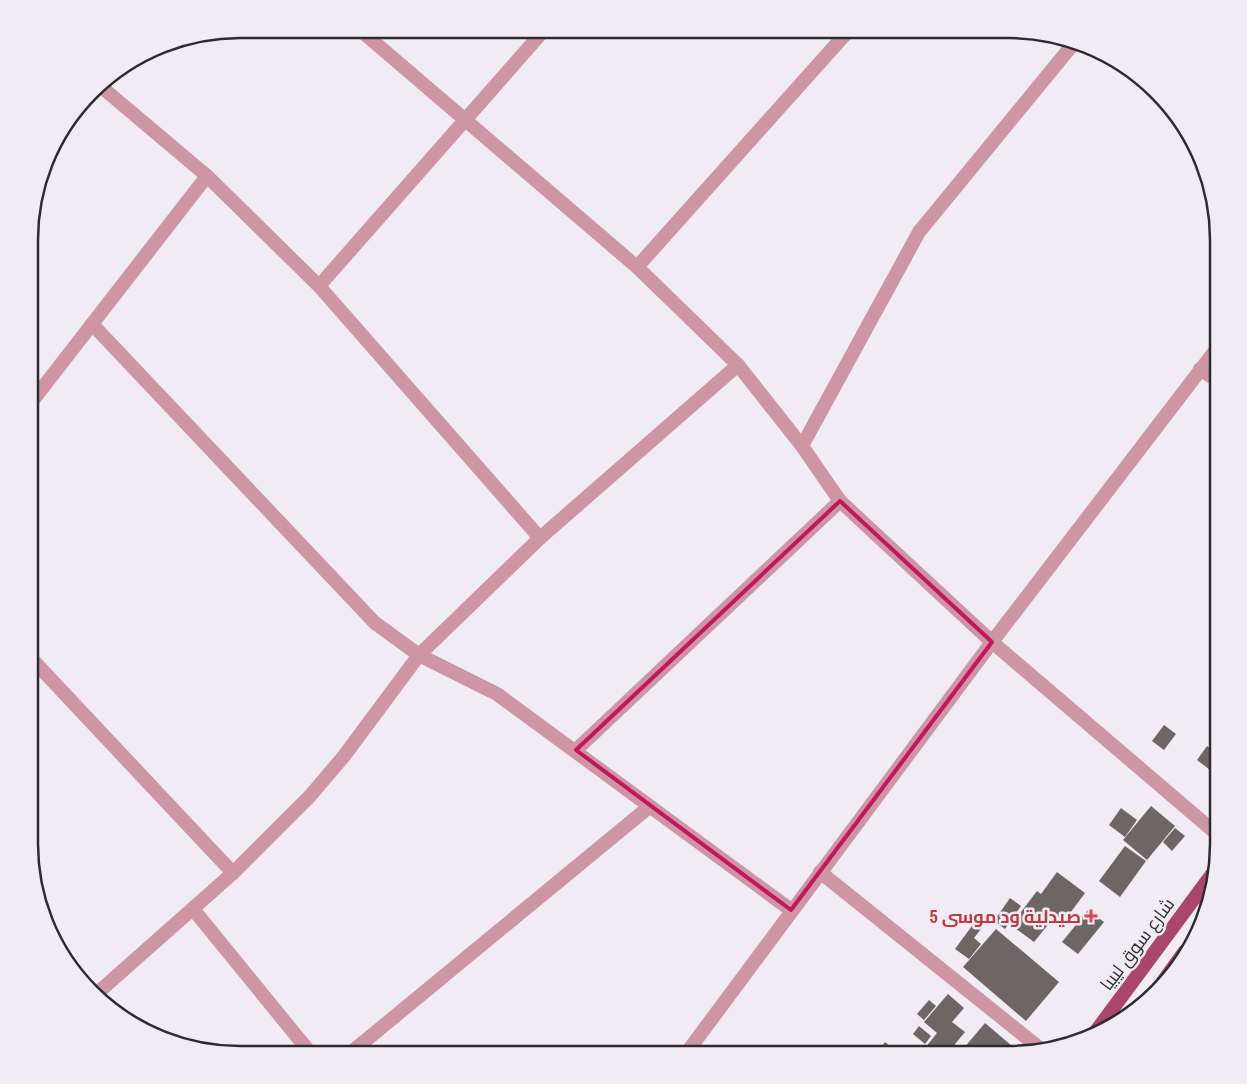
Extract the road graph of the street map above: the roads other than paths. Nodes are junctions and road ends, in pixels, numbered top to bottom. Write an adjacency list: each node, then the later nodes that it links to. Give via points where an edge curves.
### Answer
1 (369, 38): 6 (street)
2 (537, 38): 6 (street)
3 (842, 38): 8 (street)
4 (1071, 47): 16 (street, via 919,232)
5 (105, 89): 7 (street)
6 (465, 120): 8 (street); 9 (street)
7 (207, 176): 9 (street); 10 (street)
8 (637, 267): 12 (street)
9 (319, 286): 18 (street)
10 (92, 324): 15 (street); 20 (street, via 375,623)
11 (1210, 357): 13 (street)
12 (738, 365): 16 (street); 18 (street)
13 (1200, 369): 14 (street); 19 (street)
14 (1210, 376)
15 (38, 394)
16 (802, 446): 17 (street)
17 (840, 501): 19 (street); 22 (street)
18 (540, 538): 20 (street)
19 (992, 642): 24 (street); 25 (street)
20 (419, 655): 22 (street, via 497,694); 26 (street, via 310,796)
21 (38, 666): 26 (street)
22 (576, 750): 23 (street)
23 (649, 806): 29 (street); 34 (street)
24 (1210, 828)
25 (820, 872): 29 (street); 32 (street)
26 (233, 873): 28 (street)
27 (1202, 898): 31 (main road, شارع سوق ليبيا)
28 (192, 909): 30 (street); 33 (street)
29 (791, 910): 35 (street)
30 (100, 990)
31 (1104, 1022)
32 (1035, 1045)
33 (305, 1046)
34 (359, 1046)
35 (692, 1046)

